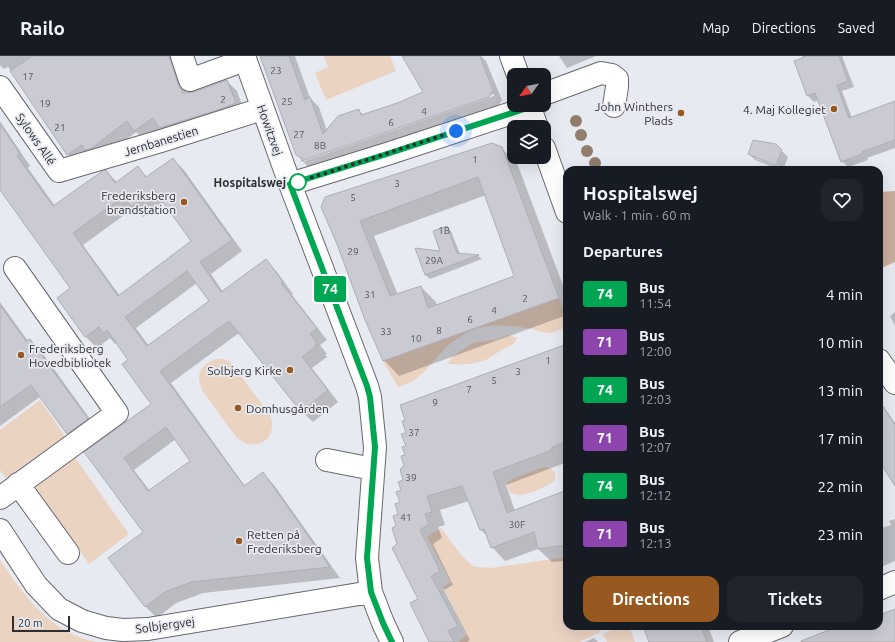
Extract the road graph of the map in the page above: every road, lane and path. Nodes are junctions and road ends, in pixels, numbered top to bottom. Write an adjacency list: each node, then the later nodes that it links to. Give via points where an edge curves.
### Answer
1 (182, 56): 3 (street, via 190,80)
2 (511, 56): 4 (street)
3 (244, 58): 8 (street, Howitzvej)
4 (515, 68)
5 (0, 88): 11 (street, Sylows Allé)
6 (551, 95): 7 (street, via 601,73 617,79)
7 (614, 106)
8 (262, 109): 11 (street, Jernbanestien); 12 (street, Howitzvej)
9 (507, 112): 12 (street, via 387,154)
10 (550, 164): 13 (street)
11 (59, 171)
12 (290, 184): 18 (street, Howitzvej, via 367,386 375,447)
13 (563, 201)
14 (15, 268): 19 (street, via 117,412)
15 (883, 366): 16 (street)
16 (895, 383)
17 (327, 460): 18 (street)
18 (373, 469): 25 (street, Howitzvej, via 367,558)
19 (18, 484): 20 (street); 22 (street)
20 (0, 498)
21 (0, 530): 28 (street, Solbjergvej, via 36,585 59,609 82,621)
22 (68, 553)
23 (895, 582): 24 (street)
24 (883, 587)
25 (371, 592): 28 (street, Solbjergvej, via 148,629); 29 (street, Howitzvej)
26 (736, 630): 30 (street)
27 (772, 630): 30 (street)
28 (124, 636)
29 (392, 642)
30 (740, 642)

